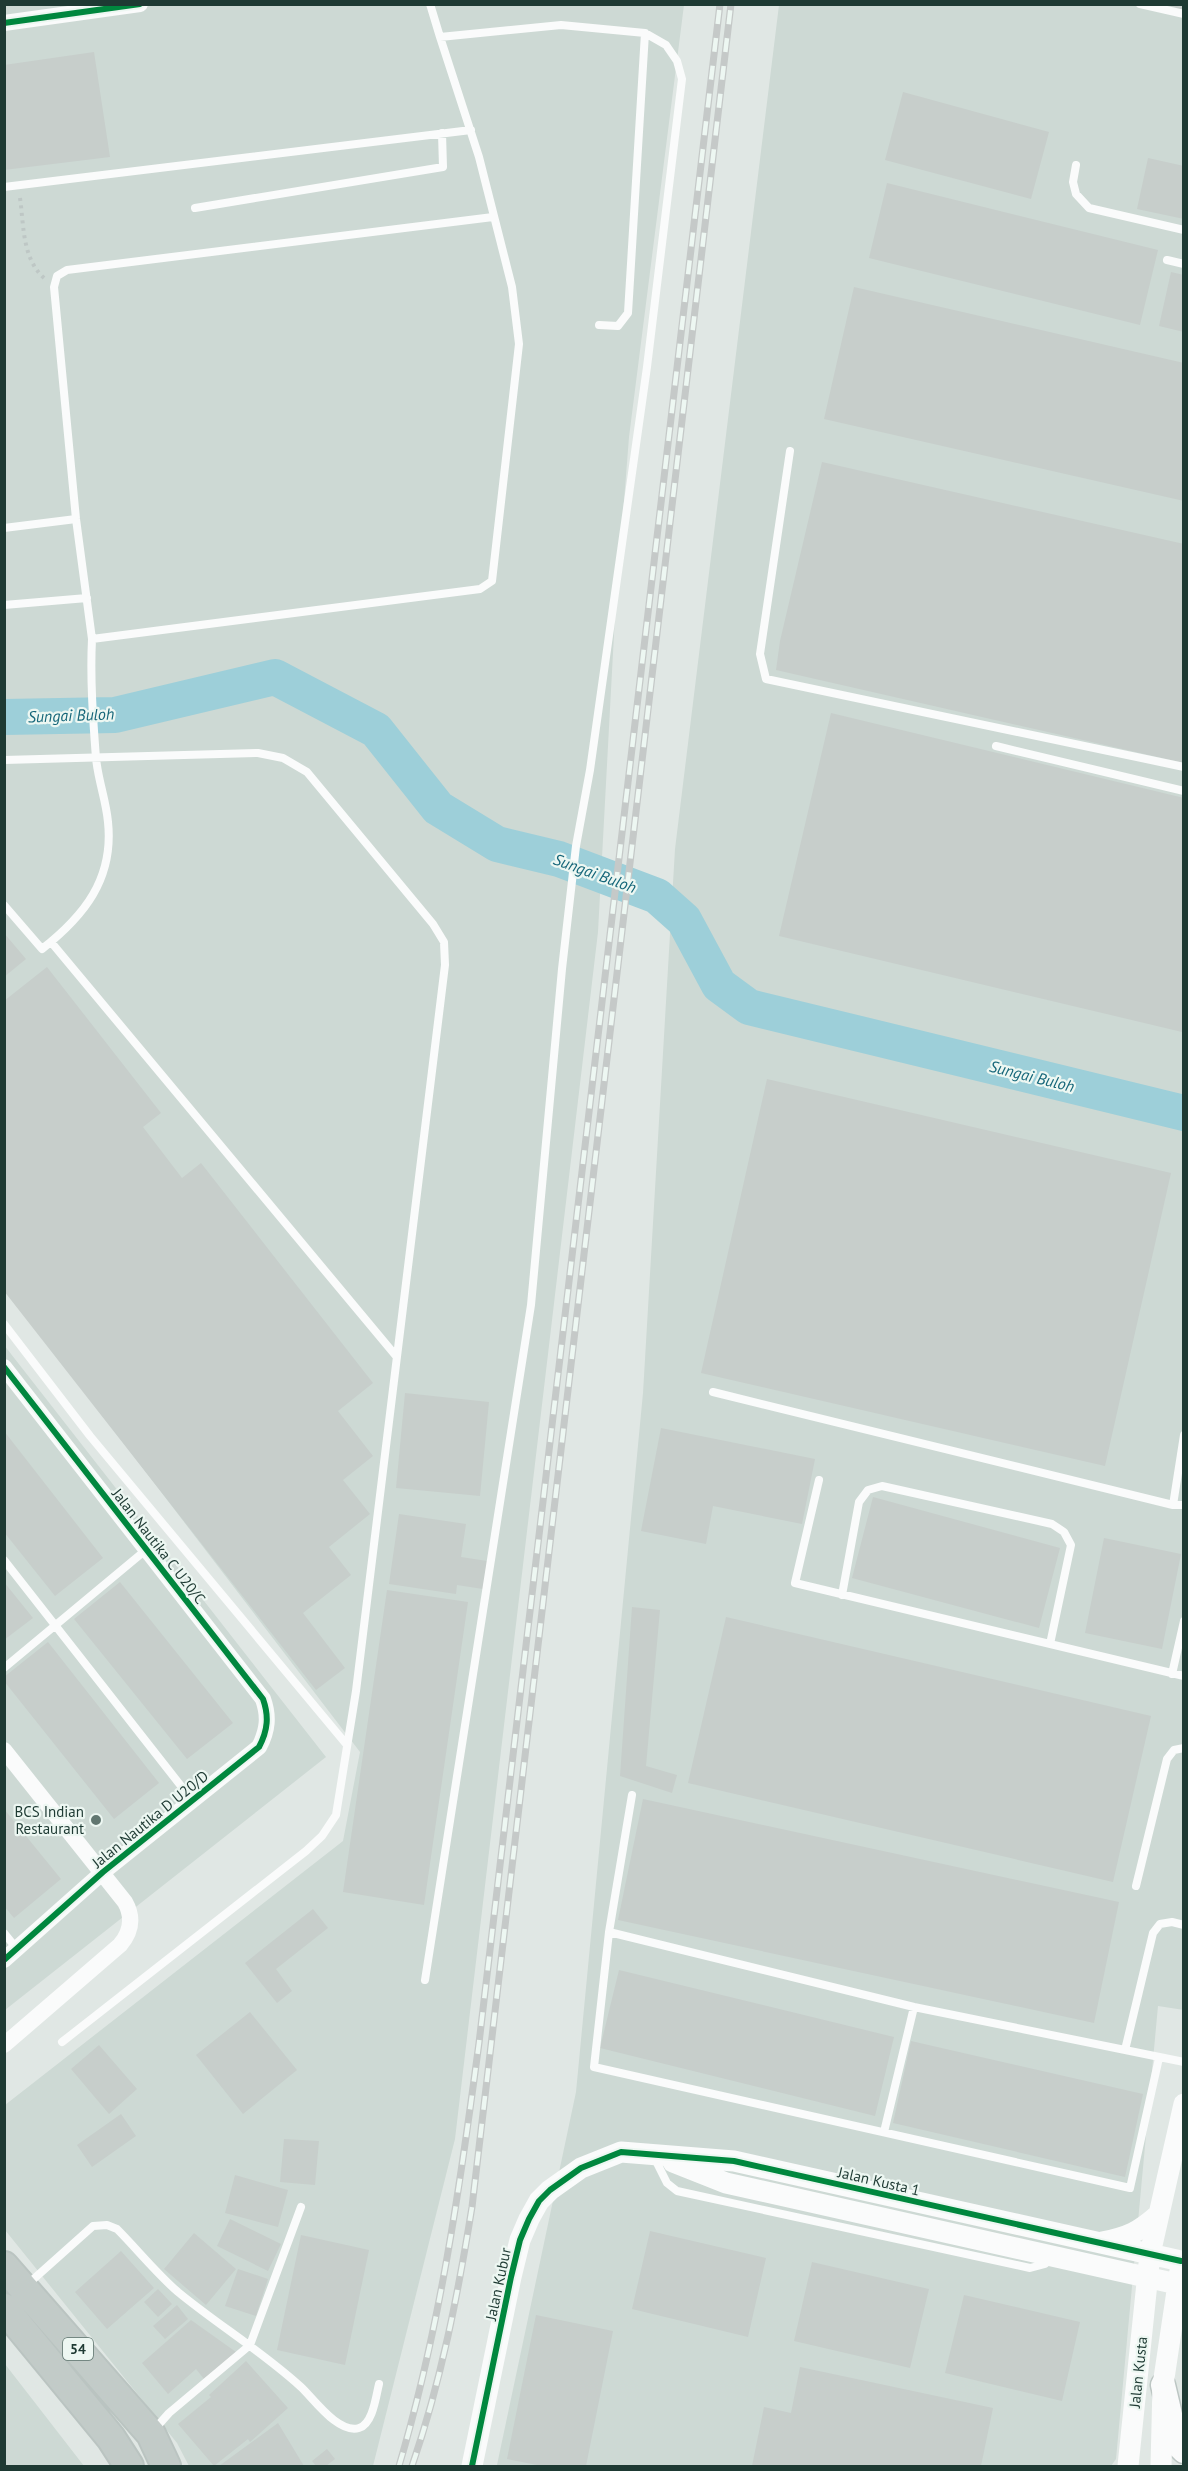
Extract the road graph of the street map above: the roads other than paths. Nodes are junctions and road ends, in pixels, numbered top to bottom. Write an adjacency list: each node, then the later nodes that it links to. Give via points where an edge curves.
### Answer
1 (140, 4): 5 (street)
2 (430, 4): 7 (lane)
3 (1140, 4): 4 (lane)
4 (1184, 14)
5 (4, 23)
6 (645, 33): 7 (lane, via 561,24); 17 (lane, via 628,313 618,326); 60 (lane, via 666,45 677,61 682,79 647,367 568,908 531,1305)
7 (440, 37): 8 (lane)
8 (471, 130): 9 (lane); 13 (lane)
9 (442, 134): 11 (lane); 12 (lane, via 443,167)
10 (1076, 165): 14 (lane, via 1076,194 1089,208)
11 (4, 187)
12 (195, 208)
13 (493, 217): 19 (lane, via 67,270 57,276 54,287); 23 (lane, via 512,287 519,344 489,585)
14 (1184, 230)
15 (1167, 260): 16 (lane)
16 (1184, 264)
17 (599, 325)
18 (790, 452): 27 (lane, via 760,654 766,679)
19 (76, 519): 20 (lane); 21 (lane)
20 (4, 528)
21 (87, 598): 22 (lane); 23 (lane)
22 (4, 605)
23 (92, 639): 25 (lane)
24 (996, 746): 28 (lane)
25 (97, 753): 26 (lane); 30 (lane, via 108,823 105,870 82,914); 32 (lane, via 258,753 283,758 307,772 444,942 444,976)
26 (4, 760)
27 (1184, 767)
28 (1184, 791)
29 (4, 905): 30 (lane, via 42,949)
30 (51, 942): 32 (lane)
31 (4, 1324): 48 (lane, via 90,1436)
32 (396, 1356): 48 (lane)
33 (5, 1368): 39 (street, Jalan Nautika C U20/C)
34 (713, 1392): 37 (lane)
35 (1184, 1435): 37 (lane)
36 (819, 1480): 41 (lane, via 795,1583)
37 (1173, 1505): 38 (lane)
38 (1184, 1505)
39 (147, 1549): 43 (lane); 49 (street, Jalan Nautika C U20/C, via 263,1699 267,1724)
40 (4, 1560): 43 (lane)
41 (842, 1595): 44 (lane); 44 (lane, via 859,1502 868,1490 882,1486 1052,1524 1064,1532 1071,1545)
42 (1184, 1621): 46 (lane)
43 (55, 1625): 45 (lane); 53 (lane)
44 (1050, 1644): 46 (lane)
45 (4, 1668)
46 (1172, 1674): 47 (lane)
47 (1184, 1676)
48 (347, 1745): 62 (lane, via 336,1815 322,1836)
49 (259, 1747): 53 (street, Jalan Nautika D U20/D)
50 (1184, 1748): 55 (lane, via 1174,1750 1167,1759)
51 (4, 1750): 54 (street)
52 (632, 1795): 57 (lane)
53 (192, 1800): 54 (street, Jalan Nautika D U20/D)
54 (103, 1872): 59 (street, Jalan Nautika D U20/D); 63 (street, via 125,1902 131,1924 128,1935)
55 (1136, 1886)
56 (1184, 1925): 64 (lane, via 1160,1924 1153,1933)
57 (609, 1932): 61 (lane); 68 (lane, via 594,2067)
58 (4, 1933): 59 (lane)
59 (11, 1954)
60 (425, 1980)
61 (914, 2007): 64 (lane); 68 (lane)
62 (62, 2042)
63 (4, 2045)
64 (1125, 2050): 65 (lane)
65 (1159, 2058): 66 (lane); 68 (lane, via 1130,2188)
66 (1184, 2062)
67 (1184, 2104): 71 (street, Jalan Kusta)
68 (884, 2132)
69 (653, 2154): 72 (street, Jalan Kusta 1, via 734,2161); 76 (street, via 726,2183); 87 (street, Jalan Kubur, via 621,2152 581,2168 539,2201 520,2240)
70 (301, 2207): 79 (lane)
71 (1159, 2214): 72 (street, via 1141,2230); 73 (street, Jalan Kusta)
72 (1099, 2242): 73 (street, Jalan Kusta 1)
73 (1150, 2254): 74 (street, Jalan Kusta 1); 76 (street, Jalan Kusta)
74 (1182, 2255): 77 (street, Jalan Kusta)
75 (4, 2266): 78 (highway, 54)
76 (1147, 2277): 77 (street); 88 (street, Jalan Kusta)
77 (1177, 2284): 81 (street, Jalan Kusta)
78 (14, 2298): 79 (lane, via 93,2226 107,2224 117,2229 177,2291); 82 (highway, 54, via 115,2391); 84 (highway, 54)
79 (250, 2345): 80 (lane, via 345,2427 358,2428 366,2422); 82 (lane)
80 (379, 2384)
81 (1163, 2385): 83 (main road, via 1177,2444); 89 (street, Jalan Kusta)
82 (150, 2434): 85 (highway, 54); 86 (highway)
83 (1184, 2451)
84 (129, 2466)
85 (166, 2466)
86 (175, 2466)
87 (472, 2466)
88 (1128, 2466)
89 (1161, 2466)

